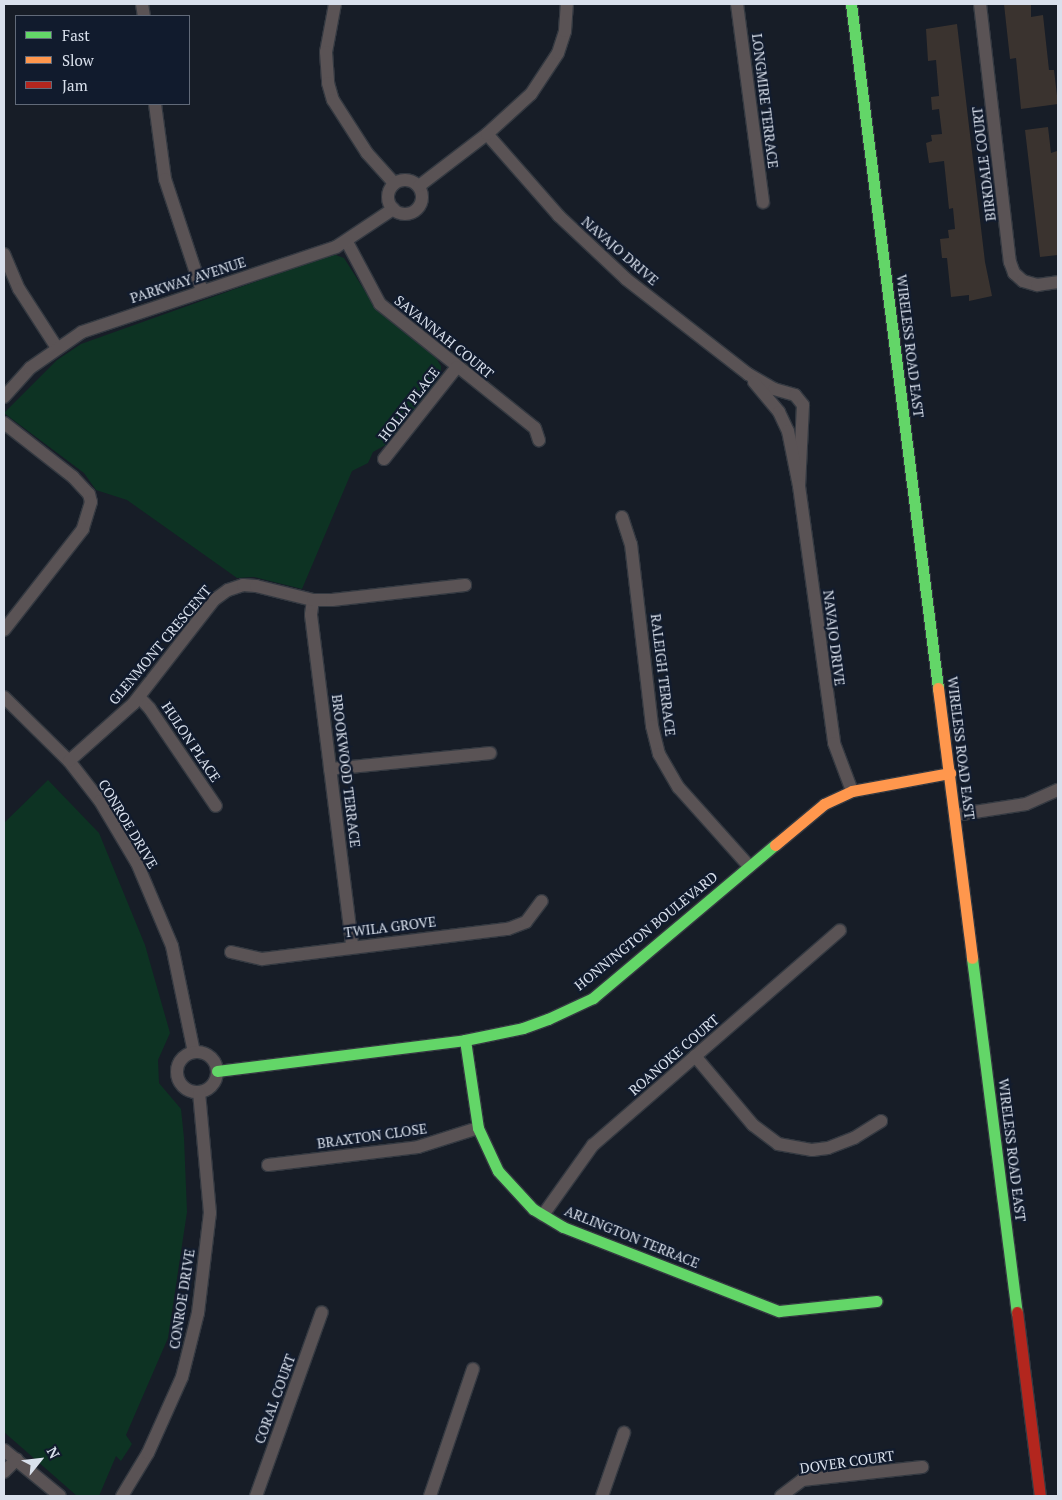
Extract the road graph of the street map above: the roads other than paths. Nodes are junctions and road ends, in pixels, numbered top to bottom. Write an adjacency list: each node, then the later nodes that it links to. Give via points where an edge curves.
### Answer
1 (335, 4): 8 (street, via 326,52 333,100 367,153)
2 (566, 4): 7 (street, via 565,31 547,74 531,94)
3 (737, 4): 10 (street, LONGMIRE TERRACE)
4 (851, 4): 33 (street, WIRELESS ROAD EAST)
5 (980, 4): 14 (street, BIRKDALE COURT, via 1010,262 1014,273 1023,281 1037,285)
6 (155, 105): 15 (street, via 165,179)
7 (487, 134): 9 (street); 18 (street, NAVAJO DRIVE, via 559,216 599,254)
8 (394, 183): 9 (street, via 410,180); 11 (street, via 388,198)
9 (419, 186): 11 (street, via 422,202 414,212 400,213)
10 (763, 202)
11 (393, 209): 12 (street, PARKWAY AVENUE)
12 (347, 242): 15 (street, PARKWAY AVENUE); 17 (street, SAVANNAH COURT, via 380,304)
13 (4, 254): 16 (street, via 16,284)
14 (1058, 282)
15 (202, 291): 16 (street, PARKWAY AVENUE, via 99,325)
16 (57, 348): 19 (street, PARKWAY AVENUE, via 30,368)
17 (457, 367): 21 (street, SAVANNAH COURT, via 535,428); 22 (street, HOLLY PLACE)
18 (748, 374): 23 (street, NAVAJO DRIVE, via 779,412 788,430); 23 (street, NAVAJO DRIVE, via 774,389 795,395 803,405)
19 (4, 396)
20 (4, 423): 27 (street, via 73,477 88,494 90,502 83,529)
21 (540, 440)
22 (384, 460)
23 (799, 486): 35 (street, NAVAJO DRIVE, via 834,742)
24 (622, 518): 38 (street, RALEIGH TERRACE, via 632,544 652,726 659,754 679,788)
25 (465, 585): 26 (street, GLENMONT CRESCENT, via 354,599)
26 (313, 600): 29 (street, GLENMONT CRESCENT, via 243,585 221,593); 32 (street, BROOKWOOD TERRACE, via 311,615)
27 (4, 630)
28 (4, 697): 31 (street, CONROE DRIVE)
29 (139, 697): 31 (street, GLENMONT CRESCENT); 36 (street, HULON PLACE, via 150,708)
30 (490, 753): 32 (street)
31 (69, 761): 44 (street, CONROE DRIVE, via 100,800 137,863 172,946)
32 (330, 769): 41 (street, BROOKWOOD TERRACE)
33 (950, 773): 35 (street, HONNINGTON BOULEVARD); 37 (street, WIRELESS ROAD EAST)
34 (1058, 790): 37 (street, via 1026,804)
35 (852, 791): 38 (street, HONNINGTON BOULEVARD, via 800,820)
36 (216, 806)
37 (955, 815): 66 (street, WIRELESS ROAD EAST)
38 (748, 866): 43 (street, HONNINGTON BOULEVARD, via 593,998 523,1028)
39 (542, 901): 41 (street, TWILA GROVE, via 526,922 508,929)
40 (840, 930): 45 (street, ROANOKE COURT)
41 (352, 946): 42 (street, TWILA GROVE, via 262,959)
42 (231, 952)
43 (465, 1040): 46 (street, HONNINGTON BOULEVARD); 49 (street, ARLINGTON TERRACE)
44 (194, 1052): 46 (street, via 209,1056); 47 (street, via 181,1060 177,1075 186,1088)
45 (695, 1056): 48 (street, via 753,1126 778,1144 812,1150 828,1148 854,1138); 51 (street, ROANOKE COURT, via 594,1145)
46 (217, 1071): 47 (street, via 213,1084)
47 (199, 1092): 61 (street, CONROE DRIVE, via 210,1213 198,1313 182,1377 148,1453)
48 (881, 1121)
49 (478, 1128): 50 (street, BRAXTON CLOSE, via 418,1147); 51 (street, ARLINGTON TERRACE, via 498,1171 511,1188)
50 (268, 1165)
51 (543, 1214): 52 (street, ARLINGTON TERRACE, via 563,1227 657,1266 779,1311)
52 (876, 1301)
53 (322, 1312): 62 (street, CORAL COURT)
54 (473, 1370): 63 (street)
55 (624, 1433): 64 (street)
56 (4, 1450): 57 (street)
57 (17, 1459): 59 (street); 60 (street)
58 (922, 1467): 65 (street, DOVER COURT, via 802,1480)
59 (4, 1472)
60 (60, 1496)
61 (122, 1496)
62 (256, 1496)
63 (430, 1496)
64 (602, 1496)
65 (781, 1496)
66 (1040, 1496)

